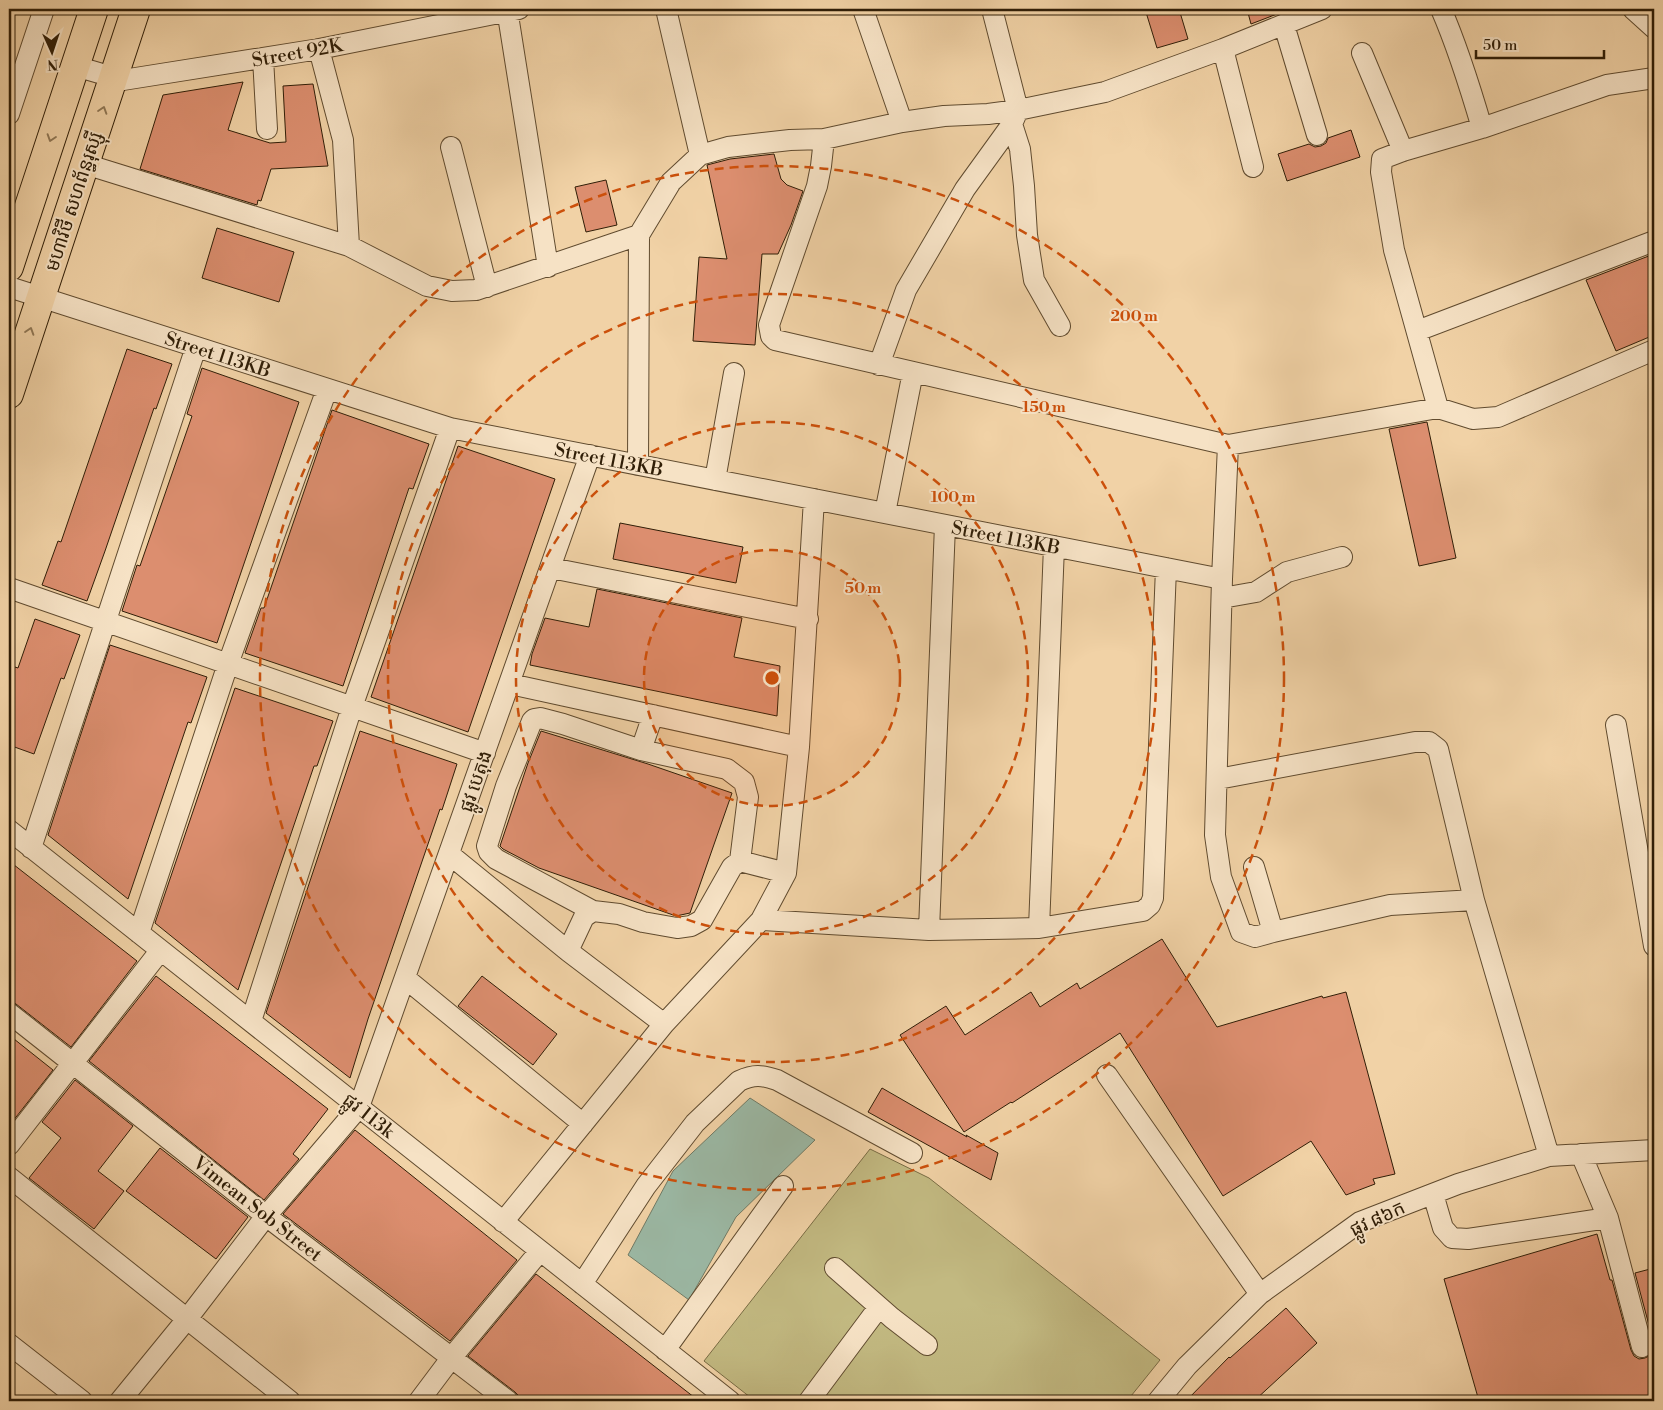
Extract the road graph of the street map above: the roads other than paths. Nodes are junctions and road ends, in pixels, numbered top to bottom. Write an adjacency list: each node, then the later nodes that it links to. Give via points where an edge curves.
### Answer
1 (44, 9): 20 (street)
2 (94, 9): 17 (highway)
3 (136, 9): 18 (highway, មហាវិថី សហព័ន្ធរុស្ស៊ី)
4 (511, 9): 14 (street, Street 92K); 35 (street)
5 (666, 9): 29 (street)
6 (863, 9): 22 (street)
7 (992, 9): 21 (street)
8 (1322, 9): 11 (street)
9 (1441, 9): 23 (street, via 1455,41)
10 (1633, 9): 12 (street)
11 (1284, 25): 13 (street); 25 (street)
12 (1654, 28)
13 (1223, 49): 21 (street, via 1105,92); 31 (street)
14 (319, 50): 16 (street, Street 92K); 34 (street, via 343,140)
15 (1362, 53): 28 (street)
16 (263, 58): 18 (street, Street 92K, via 123,80); 24 (street)
17 (75, 66): 18 (street, Street 92K); 36 (highway, one-way to 36)
18 (113, 77): 30 (highway, មហាវិថី សហព័ន្ធរុស្ស៊ី, one-way to 18)
19 (1654, 78): 23 (street, via 1607,85)
20 (9, 114)
21 (1015, 117): 22 (street, via 988,114); 40 (street, via 1024,186 1026,235 1034,280); 44 (street, via 965,189 906,290)
22 (902, 122): 26 (street)
23 (1482, 128): 28 (street)
24 (267, 129)
25 (1317, 135)
26 (824, 139): 29 (street, via 728,147); 44 (street, via 817,186 769,325 771,336 775,340)
27 (451, 147): 38 (street)
28 (1403, 151): 41 (street, via 1382,159 1381,172 1394,250)
29 (700, 155): 32 (street, via 671,182)
30 (85, 164): 34 (street); 39 (highway, មហាវិថី សហព័ន្ធរុស្ស៊ី)
31 (1253, 167)
32 (639, 235): 35 (street); 53 (street)
33 (1654, 241): 41 (street)
34 (350, 246): 38 (street, via 427,286 452,291)
35 (548, 266): 38 (street)
36 (9, 267)
37 (9, 287): 39 (street, Street 113KB)
38 (488, 287)
39 (41, 297): 42 (street, Street 113KB); 48 (highway, មហាវិថី សហព័ន្ធរុស្ស៊ី, one-way to 39)
40 (1060, 326)
41 (1417, 331): 49 (street)
42 (196, 347): 47 (street, Street 113KB); 65 (street)
43 (1654, 350): 49 (street, via 1498,417 1473,419)
44 (879, 364): 45 (street)
45 (913, 372): 51 (street); 56 (street)
46 (734, 373): 54 (street)
47 (326, 389): 50 (street, Street 113KB); 66 (street)
48 (9, 394)
49 (1438, 408): 51 (street)
50 (450, 428): 52 (street, Street 113KB); 68 (street)
51 (1228, 445): 63 (street)
52 (590, 455): 53 (street, Street 113KB); 60 (street, ផ្លូវ បេតុង)
53 (638, 465): 54 (street, Street 113KB)
54 (714, 480): 55 (street, Street 113KB)
55 (814, 499): 56 (street, Street 113KB); 64 (street)
56 (884, 513): 57 (street, Street 113KB)
57 (945, 525): 58 (street, Street 113KB); 87 (street)
58 (1054, 546): 61 (street, Street 113KB); 86 (street)
59 (1342, 557): 63 (street, via 1287,572 1256,592)
60 (551, 568): 64 (street); 67 (street, ផ្លូវ បេតុង)
61 (1166, 568): 63 (street, Street 113KB); 86 (street, via 1153,898 1143,911)
62 (9, 588): 65 (street)
63 (1222, 589): 75 (street)
64 (808, 619): 71 (street)
65 (105, 622): 66 (street); 78 (street)
66 (228, 664): 68 (street); 89 (street)
67 (510, 684): 69 (street); 73 (street, ផ្លូវ បេតុង)
68 (352, 707): 73 (street); 95 (street)
69 (653, 716): 71 (street); 72 (street)
70 (1616, 725): 90 (street)
71 (799, 747): 82 (street)
72 (641, 750): 76 (street, via 563,724 534,719); 80 (street, via 727,768 744,782 748,797)
73 (484, 753): 74 (street, ផ្លូវ បេតុង)
74 (476, 776): 76 (street); 79 (street, ផ្លូវ បេតុង)
75 (1218, 779): 83 (street, via 1428,742 1438,748); 88 (street, via 1215,835 1221,877 1235,918 1241,932 1255,937)
76 (506, 786): 84 (street, via 488,842 489,852 496,859)
77 (9, 830): 78 (street, ផ្លូវ 113k)
78 (31, 848): 89 (street, ផ្លូវ 113k)
79 (449, 854): 92 (street); 93 (street, ផ្លូវ បេតុង)
80 (740, 861): 82 (street); 84 (street, via 732,867 702,920 691,926 677,928)
81 (1254, 867): 88 (street)
82 (786, 873): 85 (street)
83 (1474, 900): 88 (street, via 1390,905); 105 (street)
84 (593, 911): 92 (street, via 584,917)
85 (761, 920): 87 (street); 96 (street)
86 (1039, 928): 87 (street)
87 (929, 930)
88 (1273, 932)
89 (140, 933): 91 (street, ផ្លូវ 113k)
90 (1654, 946)
91 (160, 951): 95 (street, ផ្លូវ 113k); 97 (street)
92 (568, 951): 96 (street)
93 (405, 978): 99 (street, ផ្លូវ បេតុង); 100 (street)
94 (9, 1013): 97 (street, Vimean Sob Street)
95 (251, 1021): 99 (street, ផ្លូវ 113k)
96 (664, 1024): 100 (street)
97 (74, 1063): 101 (street); 109 (street, Vimean Sob Street)
98 (1107, 1075): 115 (street)
99 (359, 1107): 109 (street); 111 (street, ផ្លូវ 113k)
100 (583, 1124): 111 (street)
101 (9, 1145)
102 (1654, 1150): 104 (street, ផ្លូវ ៨៦ក)
103 (912, 1153): 114 (street, via 777,1080 764,1075 748,1077 739,1081 695,1123 646,1186)
104 (1581, 1154): 105 (street, ផ្លូវ ៨៦ក); 110 (street)
105 (1549, 1156): 108 (street, ផ្លូវ ៨៦ក)
106 (9, 1176): 117 (street)
107 (783, 1186): 121 (street)
108 (1433, 1194): 110 (street, via 1443,1228 1452,1238 1468,1239); 115 (street, ផ្លូវ ៨៦ក, via 1360,1222)
109 (266, 1216): 117 (street); 122 (street, Vimean Sob Street)
110 (1608, 1218): 120 (street)
111 (503, 1222): 112 (street, ផ្លូវ 113k)
112 (540, 1251): 114 (street, ផ្លូវ 113k); 122 (street)
113 (835, 1268): 116 (street)
114 (582, 1284): 121 (street, ផ្លូវ 113k)
115 (1260, 1294): 130 (street, ផ្លូវ ៨៦ក, via 1187,1366)
116 (879, 1307): 119 (street); 129 (street)
117 (186, 1319): 124 (street); 125 (street)
118 (9, 1344): 123 (street)
119 (927, 1345)
120 (1642, 1347)
121 (665, 1350): 128 (street, ផ្លូវ 113k)
122 (452, 1357): 126 (street); 127 (street, Vimean Sob Street)
123 (82, 1401)
124 (120, 1401)
125 (290, 1401)
126 (419, 1401)
127 (508, 1401)
128 (730, 1401)
129 (809, 1401)
130 (1158, 1401)

